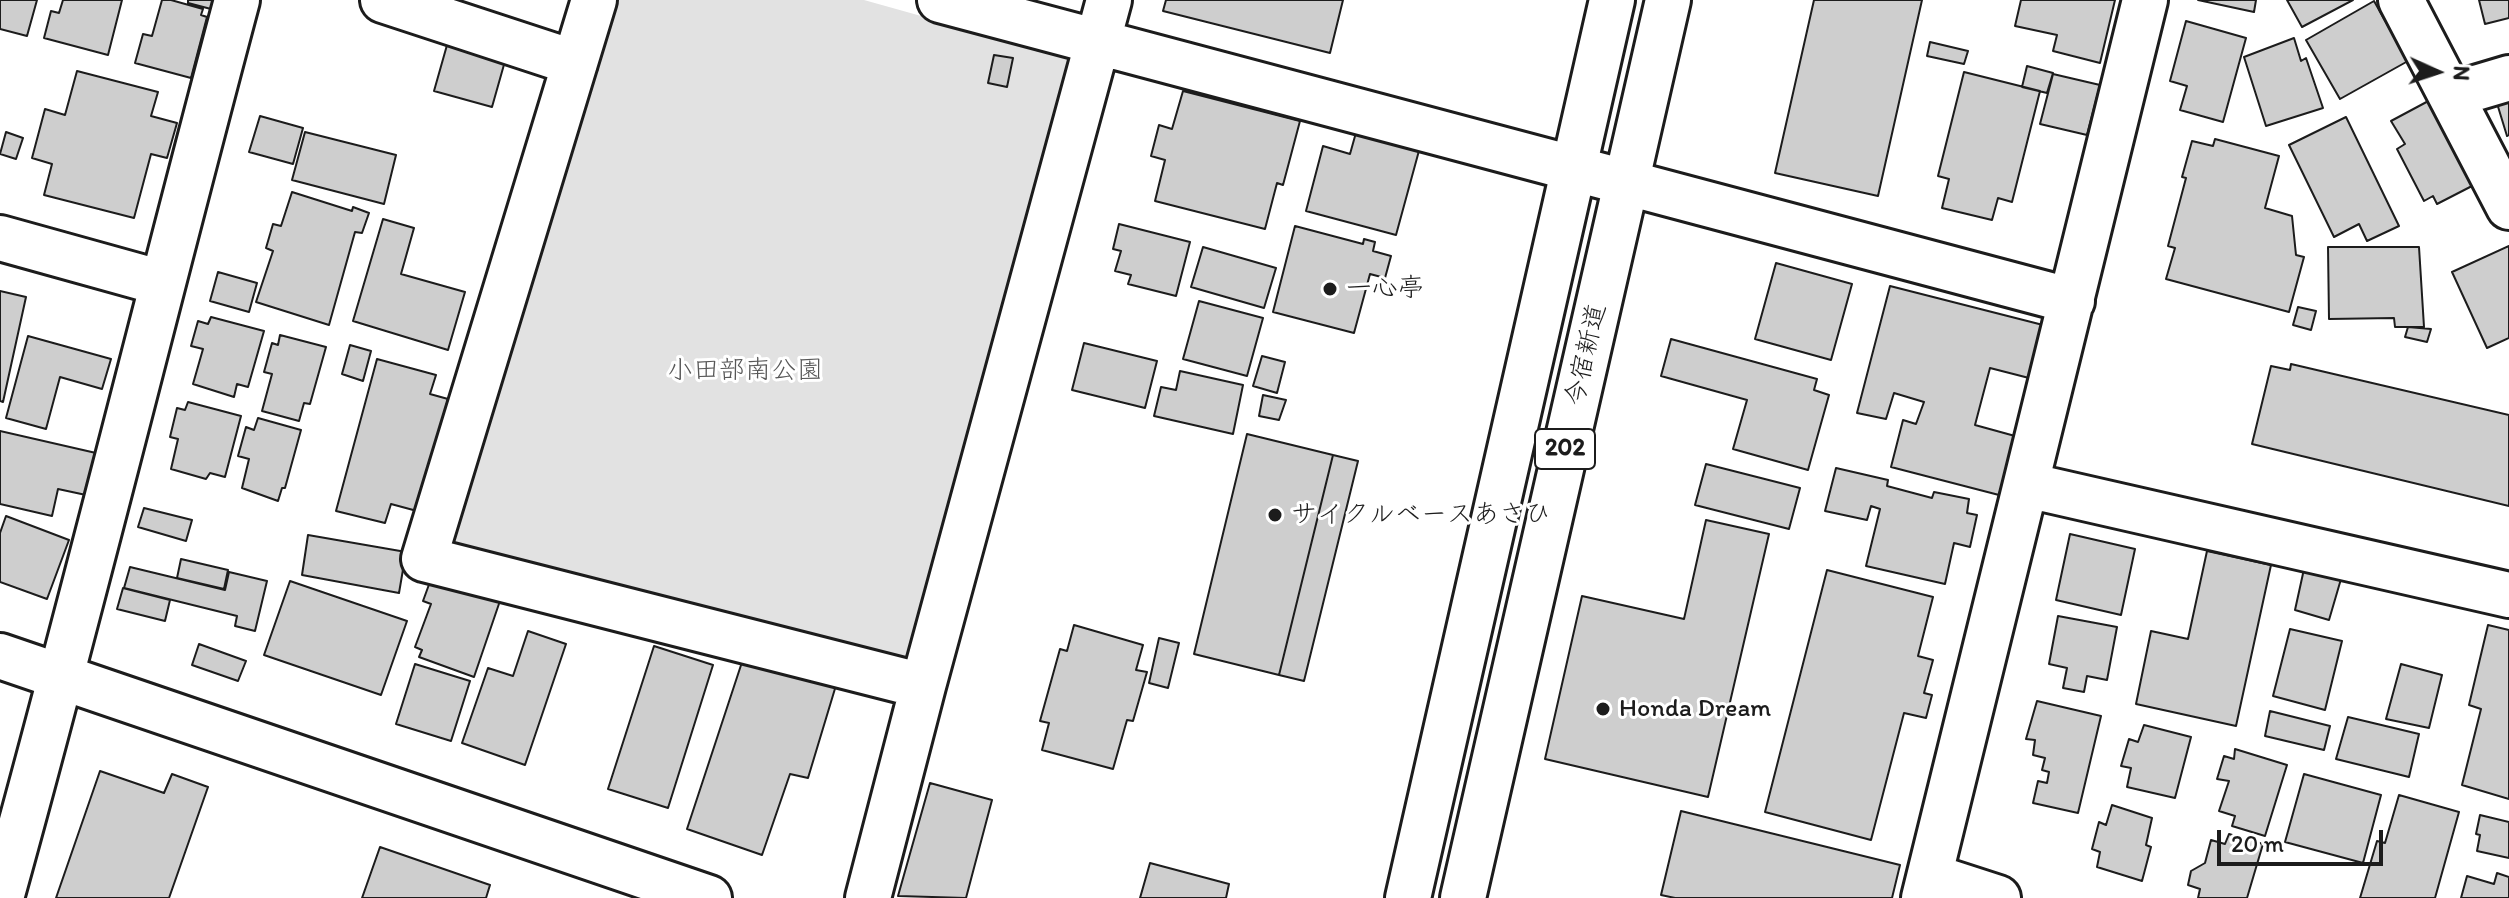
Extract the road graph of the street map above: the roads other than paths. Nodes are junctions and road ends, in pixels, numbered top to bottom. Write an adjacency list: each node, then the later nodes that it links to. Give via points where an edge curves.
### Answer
1 (237, 0): 18 (main road)
2 (383, 0): 11 (main road)
3 (594, 0): 11 (main road)
4 (940, 0): 10 (main road)
5 (1109, 0): 10 (main road)
6 (1612, 0): 14 (main road, 今宿新道 / 202)
7 (1668, 0): 15 (main road, 今宿新道 / 202)
8 (2145, 0): 19 (main road)
9 (2401, 0): 13 (main road)
10 (1098, 42): 14 (main road); 24 (main road)
11 (575, 63): 24 (main road, via 424,559)
12 (2509, 78): 13 (main road)
13 (2452, 95): 16 (main road)
14 (1575, 169): 15 (main road); 29 (main road, 今宿新道 / 202)
15 (1626, 183): 19 (main road); 30 (main road, 今宿新道 / 202)
16 (2509, 207)
17 (0, 238): 18 (main road)
18 (162, 283): 23 (main road)
19 (2072, 301): 20 (main road)
20 (2027, 485): 21 (main road); 25 (main road)
21 (2509, 595)
22 (0, 656): 23 (main road)
23 (62, 678): 26 (main road); 27 (main road)
24 (923, 686): 28 (main road)
25 (1927, 887): 31 (main road)
26 (1, 898)
27 (709, 898)
28 (868, 898)
29 (1408, 898)
30 (1463, 898)
31 (1998, 898)

